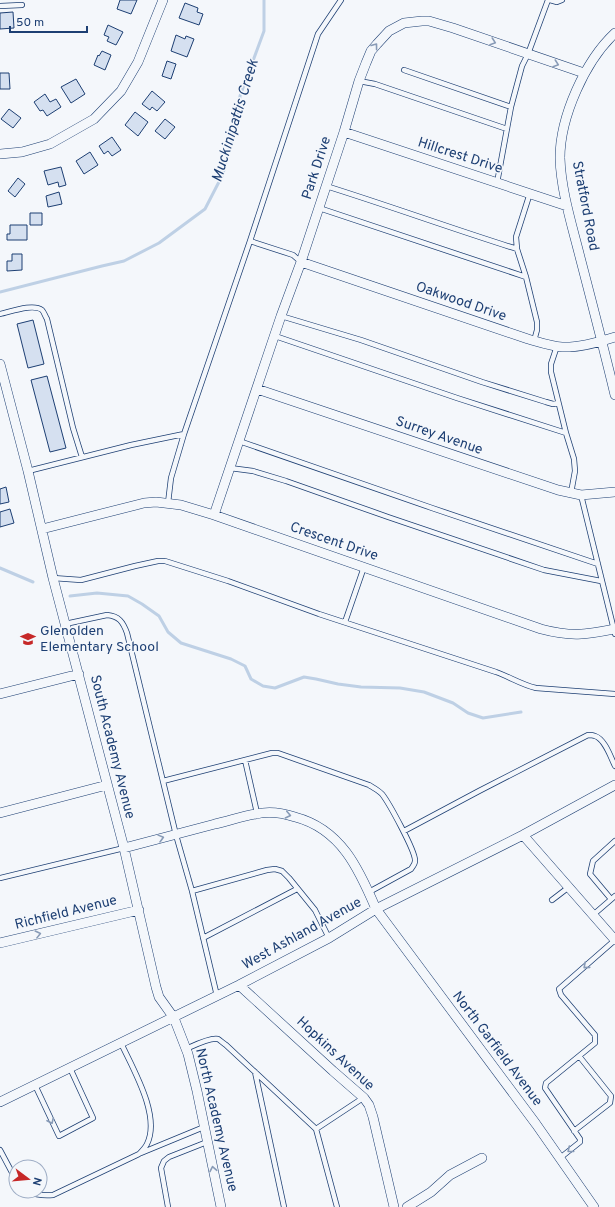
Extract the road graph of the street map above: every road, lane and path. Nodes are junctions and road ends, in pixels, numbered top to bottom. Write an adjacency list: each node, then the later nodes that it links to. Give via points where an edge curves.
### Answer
1 (163, 0): 15 (street, via 138,62 121,91 94,119 50,144 22,152)
2 (341, 0): 21 (lane, via 318,34)
3 (549, 0): 4 (lane); 8 (lane)
4 (562, 0)
5 (22, 5): 6 (lane)
6 (0, 6)
7 (614, 35): 10 (street, Stratford Road, via 598,52)
8 (528, 54): 10 (street, Park Drive, one-way to 10); 11 (street, Park Drive, one-way to 8, via 371,51 383,37 404,23 436,23); 12 (lane, via 522,66)
9 (404, 70): 12 (lane)
10 (584, 73): 19 (street, Stratford Road, via 568,112 562,137 560,158)
11 (359, 82): 13 (lane, via 375,84); 14 (street, Park Drive)
12 (511, 107): 13 (lane)
13 (507, 128): 16 (lane)
14 (344, 132): 16 (street, Hillcrest Drive); 17 (street, Park Drive)
15 (0, 154)
16 (498, 183): 18 (street, Hillcrest Drive)
17 (326, 186): 20 (street, Park Drive); 22 (lane)
18 (530, 193): 19 (street, Hillcrest Drive); 22 (lane, via 516,237)
19 (567, 206): 30 (street, Stratford Road)
20 (319, 208): 23 (street, Park Drive); 24 (lane)
21 (250, 241): 23 (lane, via 293,255); 37 (lane)
22 (517, 249): 24 (lane)
23 (301, 262): 26 (street, Park Drive); 29 (street, Oakwood Drive)
24 (526, 277): 29 (lane, via 537,322)
25 (0, 314): 39 (lane, via 36,307 43,311)
26 (281, 316): 27 (street, Park Drive); 35 (lane, via 361,340 510,391 553,404)
27 (274, 336): 33 (street, Park Drive); 36 (lane)
28 (615, 337): 30 (street, Oakwood Drive)
29 (534, 341): 31 (street, Oakwood Drive)
30 (602, 341): 31 (street, Oakwood Drive, via 571,347); 34 (street, Stratford Road)
31 (557, 346): 35 (lane, via 551,372)
32 (0, 364): 41 (street, South Academy Avenue)
33 (257, 389): 38 (street, Park Drive); 43 (street, Surrey Avenue)
34 (615, 395)
35 (558, 403): 36 (lane)
36 (566, 433): 43 (lane, via 575,471)
37 (184, 434): 39 (lane); 45 (lane, via 171,478)
38 (239, 441): 40 (street, Park Drive); 48 (lane)
39 (82, 457): 41 (lane)
40 (230, 468): 46 (street, Park Drive); 51 (lane, via 253,471 286,481 544,570)
41 (28, 471): 47 (street, South Academy Avenue)
42 (615, 492): 44 (street, Surrey Avenue)
43 (571, 494): 44 (street, Surrey Avenue)
44 (581, 495): 48 (lane)
45 (168, 503): 46 (street, Crescent Drive); 47 (street, Crescent Drive, via 144,503)
46 (214, 515): 49 (street, Crescent Drive)
47 (42, 529): 50 (street, South Academy Avenue)
48 (598, 564): 51 (lane)
49 (364, 567): 52 (lane); 54 (street, Crescent Drive, via 559,634 581,635)
50 (54, 578): 52 (lane, via 81,580 166,561); 53 (street, South Academy Avenue)
51 (602, 580): 54 (lane)
52 (345, 622): 57 (lane, via 508,676 529,687)
53 (66, 624): 55 (street, South Academy Avenue); 60 (lane, via 113,615 124,624)
54 (615, 631)
55 (79, 674): 56 (street); 61 (street, South Academy Avenue)
56 (0, 694)
57 (615, 694)
58 (244, 760): 60 (lane); 64 (lane); 65 (lane, via 278,753 369,785 382,795)
59 (615, 766): 65 (lane, via 600,739 588,735)
60 (163, 781): 66 (lane)
61 (107, 785): 63 (street); 69 (street, South Academy Avenue)
62 (615, 785): 67 (street, West Ashland Avenue)
63 (0, 813)
64 (257, 814): 66 (street, North Garfield Avenue); 74 (street, North Garfield Avenue, one-way to 74, via 284,814 315,824 328,832 347,853)
65 (404, 831): 74 (lane, via 416,860 414,864 410,869)
66 (176, 835): 69 (street, North Garfield Avenue, one-way to 66); 73 (lane)
67 (523, 835): 71 (street); 77 (street, West Ashland Avenue)
68 (615, 841): 75 (lane, via 593,861 590,874)
69 (124, 848): 70 (lane); 78 (street, South Academy Avenue)
70 (0, 878)
71 (569, 887): 76 (lane); 79 (street)
72 (297, 889): 73 (lane, via 282,871 275,869); 80 (lane); 81 (lane, via 315,910)
73 (192, 891): 80 (lane)
74 (369, 892): 77 (street, North Garfield Avenue)
75 (613, 897): 79 (lane)
76 (552, 900)
77 (376, 909): 81 (street, West Ashland Avenue); 102 (street, North Garfield Avenue)
78 (139, 910): 83 (street, Richfield Avenue, one-way to 78); 86 (street, South Academy Avenue, via 159,997)
79 (593, 915): 82 (street)
80 (203, 938): 85 (lane)
81 (329, 938): 84 (street, West Ashland Avenue)
82 (615, 940): 89 (lane, one-way to 89, via 559,989 561,995 595,1035 595,1043)
83 (0, 943)
84 (239, 985): 85 (street, West Ashland Avenue); 93 (street, Hopkins Avenue)
85 (217, 996): 86 (street, West Ashland Avenue)
86 (174, 1018): 87 (street, West Ashland Avenue); 88 (street, North Academy Avenue)
87 (121, 1044): 90 (street, West Ashland Avenue); 100 (lane, via 145,1094 150,1111 147,1145)
88 (186, 1049): 91 (lane, via 218,1039); 95 (street, North Academy Avenue)
89 (579, 1056): 97 (lane, via 546,1083 545,1088); 97 (lane, via 611,1096 610,1103)
90 (70, 1068): 92 (street, West Ashland Avenue); 92 (lane, one-way to 90, via 58,1136 93,1118)
91 (255, 1072): 96 (lane); 107 (lane)
92 (35, 1085): 94 (street, West Ashland Avenue)
93 (364, 1098): 96 (lane); 109 (street, Hopkins Avenue, via 373,1117)
94 (0, 1102)
95 (204, 1127): 98 (street, North Academy Avenue); 100 (lane)
96 (316, 1129): 108 (lane)
97 (574, 1131): 102 (lane, one-way to 102, via 580,1142)
98 (207, 1142): 105 (lane, via 164,1161 161,1168); 106 (street, North Academy Avenue, one-way to 98)
99 (0, 1150): 103 (lane)
100 (139, 1154): 104 (lane)
101 (482, 1158): 110 (street, via 450,1175 431,1192)
102 (560, 1158): 111 (street, North Garfield Avenue)
103 (8, 1165)
104 (48, 1196)
105 (168, 1207)
106 (221, 1207)
107 (284, 1207)
108 (336, 1207)
109 (394, 1207)
110 (407, 1207)
111 (594, 1207)

